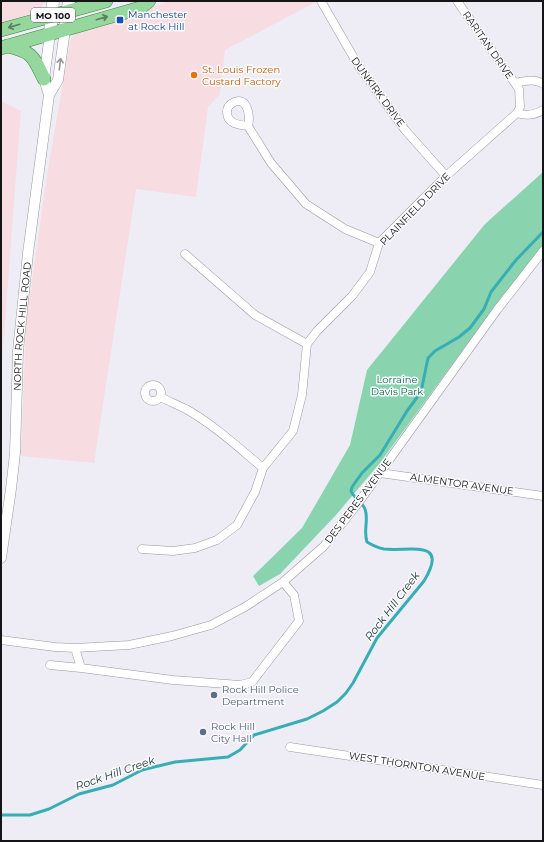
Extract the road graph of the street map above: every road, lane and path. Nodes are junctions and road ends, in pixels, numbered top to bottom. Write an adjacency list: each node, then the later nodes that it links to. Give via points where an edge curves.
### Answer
1 (53, 1): 7 (main road)
2 (149, 1): 9 (main road, MO 100, one-way to 2, via 140,8)
3 (321, 1): 19 (street, DUNKIRK DRIVE, via 358,65 405,130)
4 (457, 1): 14 (street, RARITAN DRIVE)
5 (97, 2): 6 (main road, MO 100)
6 (68, 6): 7 (main road, MO 100); 9 (main road)
7 (52, 16): 8 (main road, MO 100, one-way to 8); 10 (main road)
8 (1, 30)
9 (65, 30): 10 (main road, MO 100); 15 (street, NORTH ROCK HILL ROAD, one-way to 9, via 58,80)
10 (50, 34): 11 (main road, MO 100); 12 (street, NORTH ROCK HILL ROAD)
11 (4, 47): 12 (main road, via 28,53)
12 (44, 78): 15 (street, NORTH ROCK HILL ROAD)
13 (543, 84): 14 (street, via 526,80)
14 (517, 86): 17 (street, via 520,107)
15 (49, 95): 29 (street, NORTH ROCK HILL ROAD, via 28,253 18,351 15,453)
16 (543, 110): 17 (street, via 535,114)
17 (517, 113): 19 (street, PLAINFIELD DRIVE)
18 (248, 126): 20 (street, via 270,163 306,204 345,229)
19 (446, 176): 20 (street, PLAINFIELD DRIVE)
20 (379, 243): 23 (street, PLAINFIELD DRIVE, via 370,272 352,296)
21 (543, 250): 26 (street, DES PERES AVENUE)
22 (185, 254): 23 (street, via 255,315)
23 (307, 344): 25 (street, via 302,395 293,431)
24 (160, 397): 25 (street, via 203,420)
25 (262, 468): 28 (street, via 256,492 237,525 217,540 195,548 173,551)
26 (380, 473): 27 (street, ALMENTOR AVENUE); 30 (street, DES PERES AVENUE, via 324,546)
27 (543, 496)
28 (142, 549)
29 (1, 558)
30 (283, 582): 32 (street, DES PERES AVENUE, via 245,607 211,624 172,636 129,644); 34 (street, via 294,595 299,621 252,682 240,685 173,680)
31 (1, 640): 32 (street, DES PERES AVENUE)
32 (75, 648): 34 (street)
33 (50, 665): 34 (street)
34 (81, 668)
35 (290, 747): 36 (street, WEST THORNTON AVENUE)
36 (543, 785)

